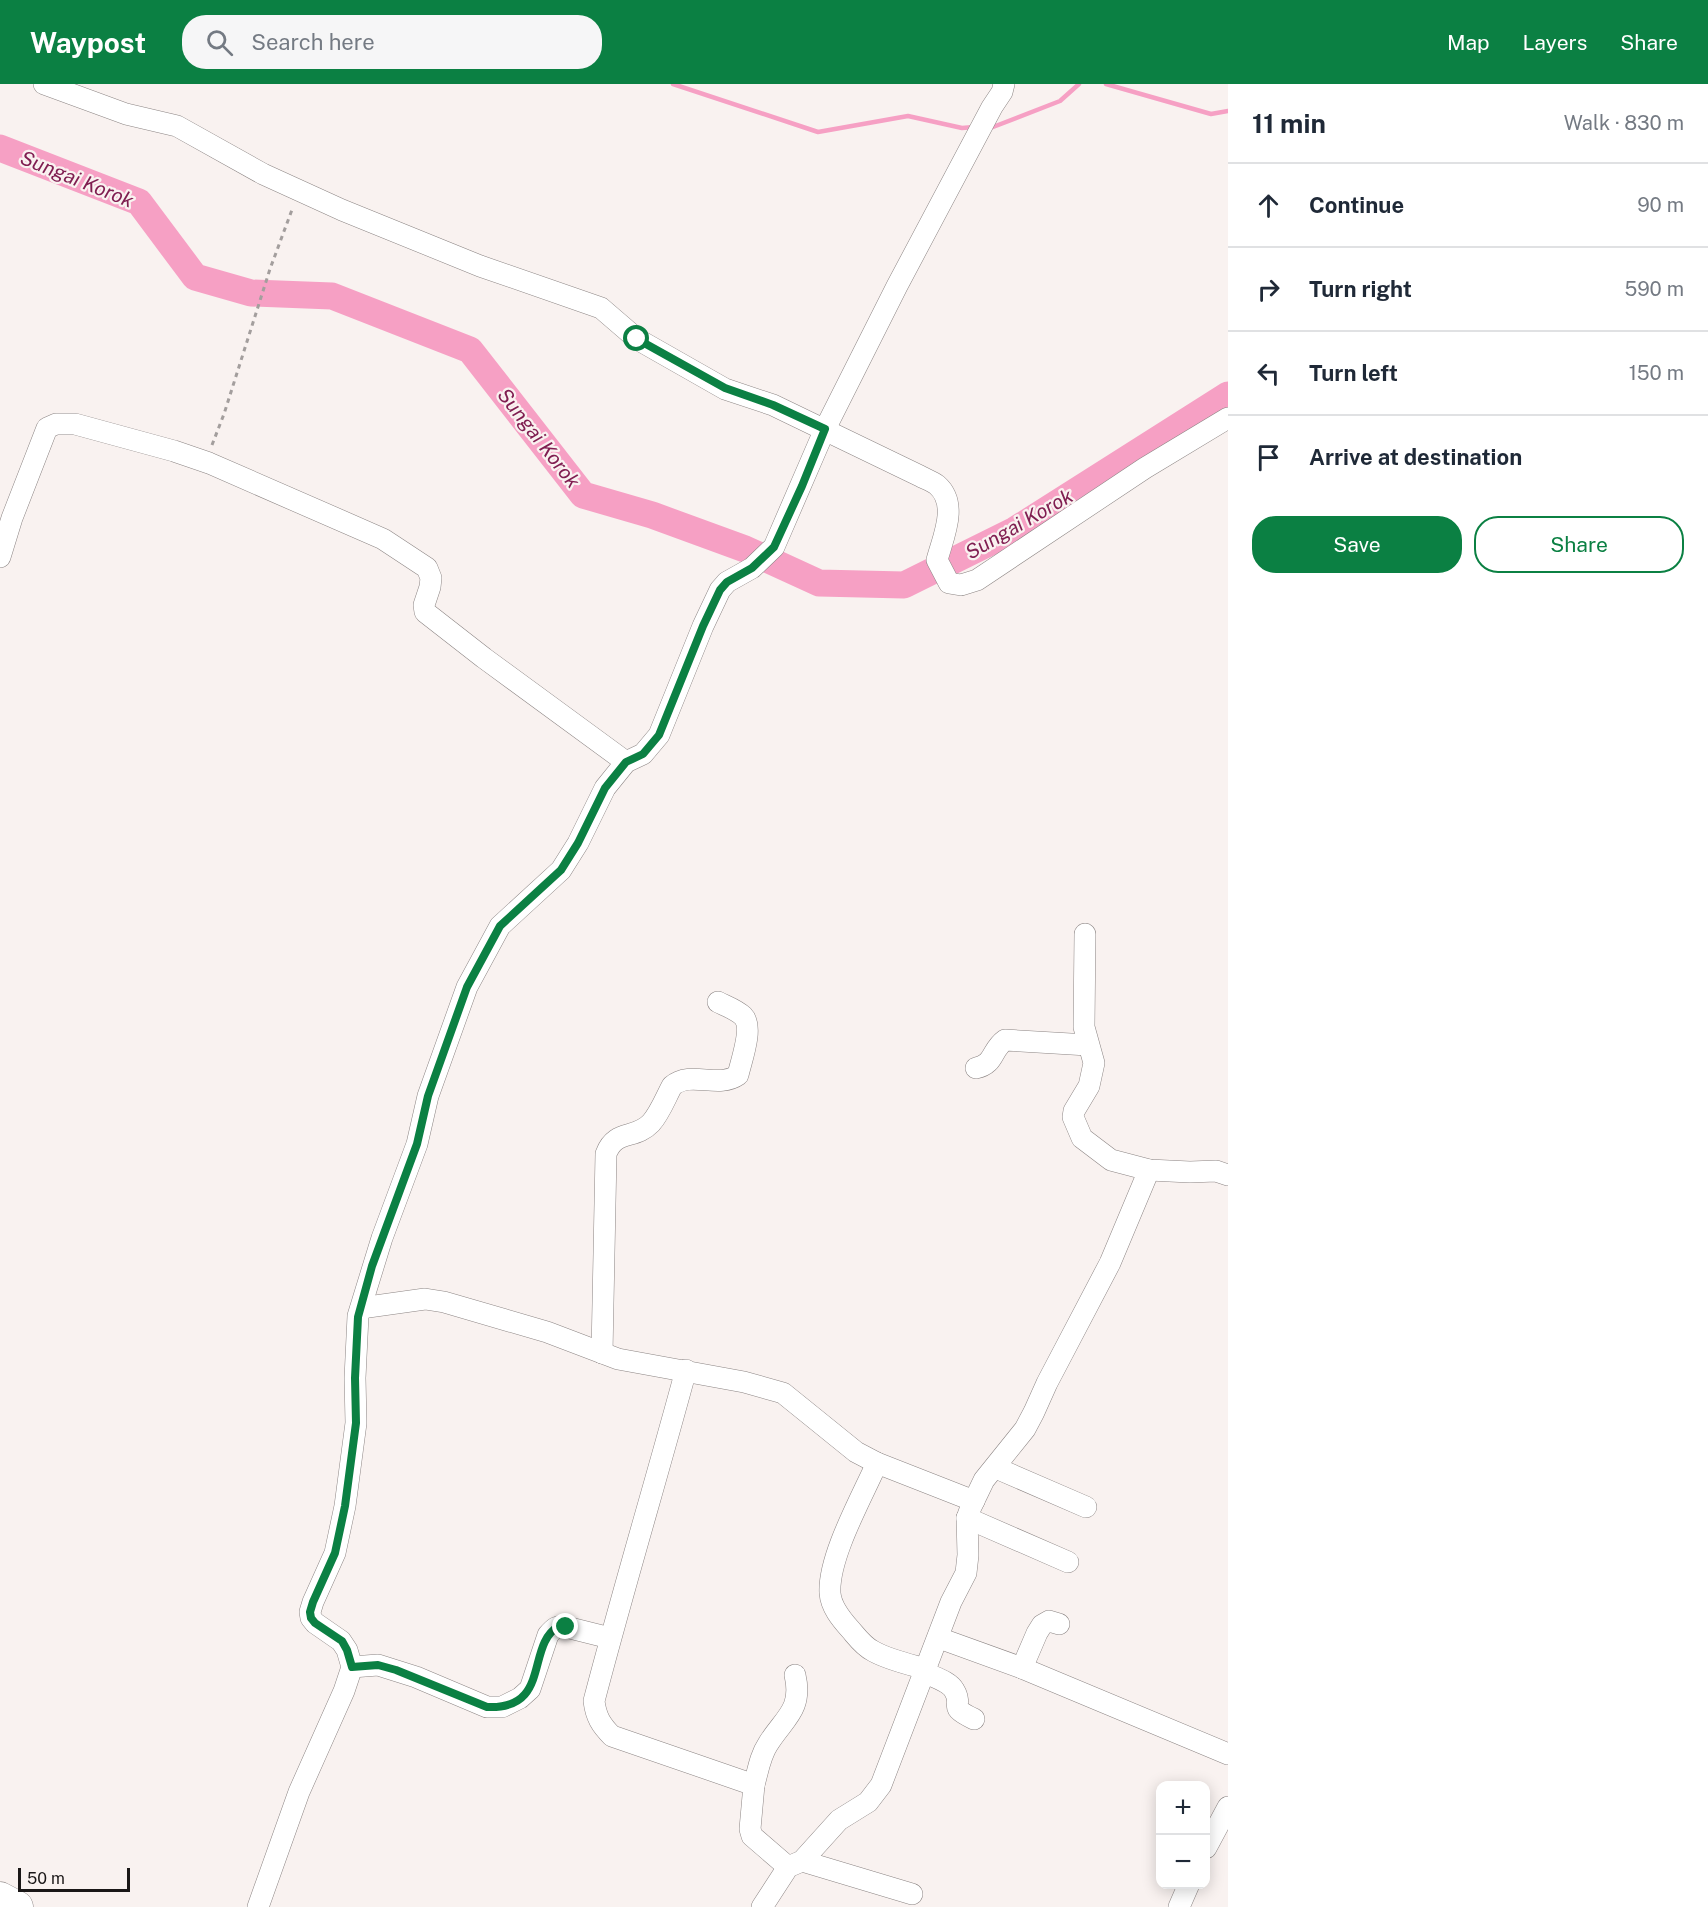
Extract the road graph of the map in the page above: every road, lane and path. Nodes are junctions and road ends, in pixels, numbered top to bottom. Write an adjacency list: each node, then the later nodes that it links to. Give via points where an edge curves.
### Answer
1 (44, 84): 3 (street, via 126,114 177,126)
2 (1004, 84): 5 (street)
3 (298, 191): 5 (street, via 480,266 602,308 637,339 706,379); 6 (path, via 208,455)
4 (1228, 418): 5 (street, via 977,580 961,585 950,584 937,561 949,513 946,496 937,485)
5 (825, 429): 8 (street, via 774,547 720,590 659,735 643,754)
6 (209, 463): 7 (street, via 75,424 47,428); 8 (street, via 383,539 418,561 431,578 425,612)
7 (0, 557)
8 (626, 762): 15 (street, via 605,788 569,859 500,926 467,987)
9 (1085, 934): 11 (street, via 1084,1027)
10 (718, 1002): 16 (street, via 743,1015 747,1023 738,1075 720,1081 678,1081 651,1123 609,1144)
11 (1088, 1045): 12 (street, via 1005,1040 990,1062); 13 (street, via 1094,1063 1089,1086 1074,1111 1077,1128 1082,1138 1111,1160)
12 (976, 1068)
13 (1149, 1170): 14 (street); 19 (street, via 1090,1303 1025,1429)
14 (1228, 1174)
15 (361, 1308): 16 (street, via 415,1300 444,1302 547,1332); 26 (street, via 356,1344 356,1423 345,1506 335,1553 310,1612 315,1623 342,1641)
16 (602, 1353): 17 (street, via 636,1363)
17 (686, 1370): 18 (street, via 783,1393 843,1443); 24 (street)
18 (877, 1463): 21 (street); 28 (street, via 836,1560 832,1602 841,1619 872,1651)
19 (996, 1468): 20 (street); 21 (street, via 984,1480)
20 (1086, 1507)
21 (971, 1509): 22 (street); 25 (street, via 966,1572)
22 (1068, 1562)
23 (1059, 1624): 27 (street, via 1049,1621 1042,1625)
24 (610, 1638): 26 (street, via 566,1627 553,1629 530,1689 502,1707 487,1707 378,1665); 32 (street, via 594,1701 600,1725 612,1736)
25 (939, 1638): 27 (street); 28 (street)
26 (352, 1667): 40 (street, via 299,1792)
27 (1022, 1668): 31 (street)
28 (925, 1671): 30 (street, via 953,1687 959,1712); 35 (street, via 881,1785 868,1802 839,1820)
29 (795, 1675): 32 (street, via 796,1702 768,1743)
30 (974, 1719)
31 (1228, 1754)
32 (754, 1785): 35 (street, via 752,1836)
33 (1226, 1814): 34 (street)
34 (1210, 1841)
35 (795, 1864): 37 (street); 41 (street)
36 (1187, 1889): 42 (street)
37 (912, 1894)
38 (0, 1898): 39 (highway)
39 (17, 1907)
40 (258, 1907)
41 (762, 1907)
42 (1179, 1907)

